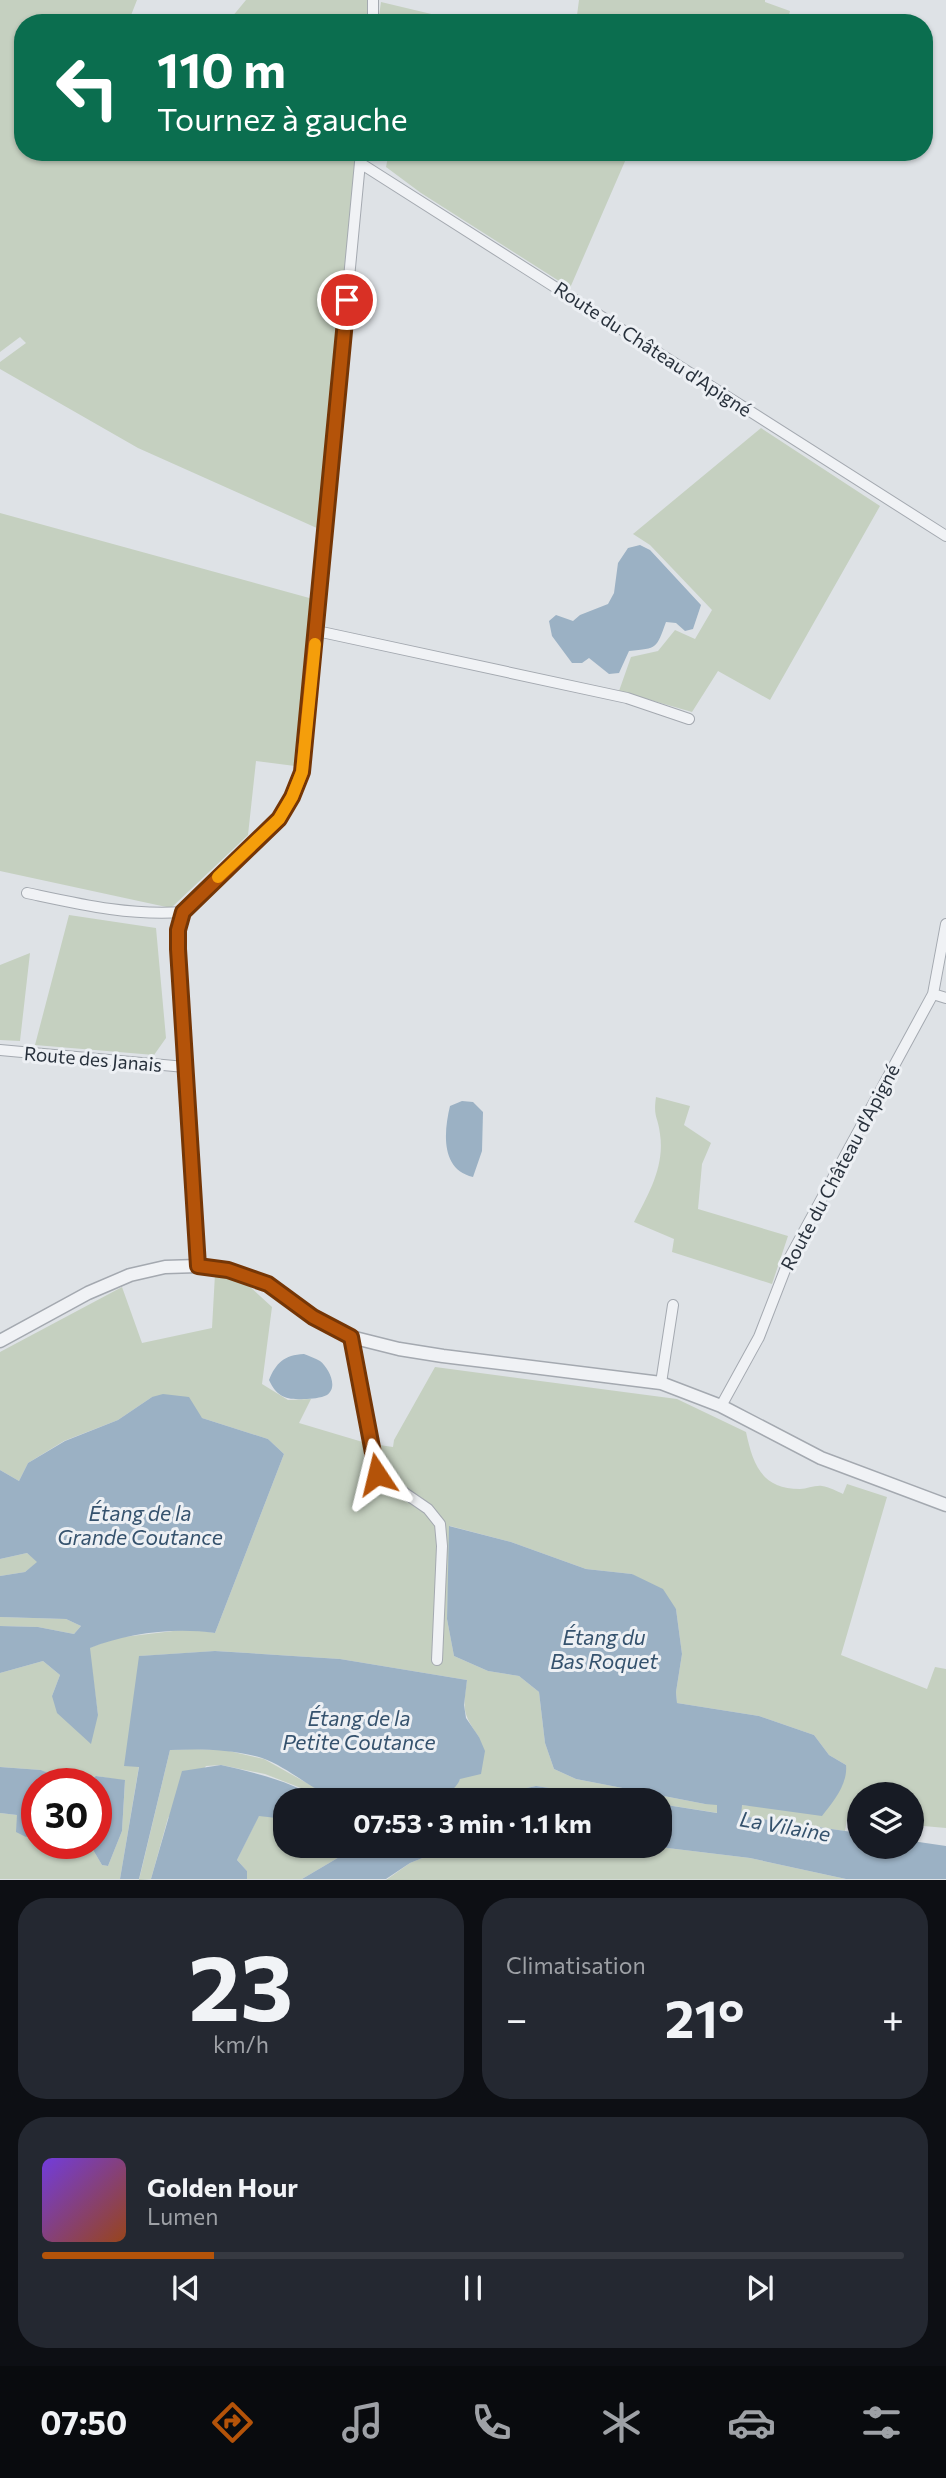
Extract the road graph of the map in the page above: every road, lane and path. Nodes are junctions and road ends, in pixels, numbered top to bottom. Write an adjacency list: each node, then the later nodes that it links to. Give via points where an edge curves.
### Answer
1 (360, 161): 4 (street)
2 (366, 161): 3 (street, Route du Château d'Apigné)
3 (946, 536)
4 (317, 631): 5 (street, via 626,698); 7 (street, via 302,772 292,797 279,819)
5 (689, 719)
6 (27, 893): 7 (street, via 121,911)
7 (183, 912): 12 (street, via 178,949)
8 (946, 924): 9 (street, Route du Château d'Apigné)
9 (933, 994): 10 (street); 18 (street, Route du Château d'Apigné, via 790,1257 759,1336)
10 (946, 998)
11 (0, 1050): 12 (street, Route des Janais)
12 (186, 1067): 13 (street)
13 (198, 1266): 15 (street, via 228,1270 268,1284 313,1317); 16 (street, via 130,1275)
14 (673, 1305): 17 (street)
15 (351, 1337): 17 (street, via 443,1356); 20 (street, via 377,1474 428,1509 440,1524)
16 (0, 1341)
17 (662, 1383): 18 (street)
18 (721, 1406): 19 (street, via 821,1458)
19 (946, 1505)
20 (437, 1660)

